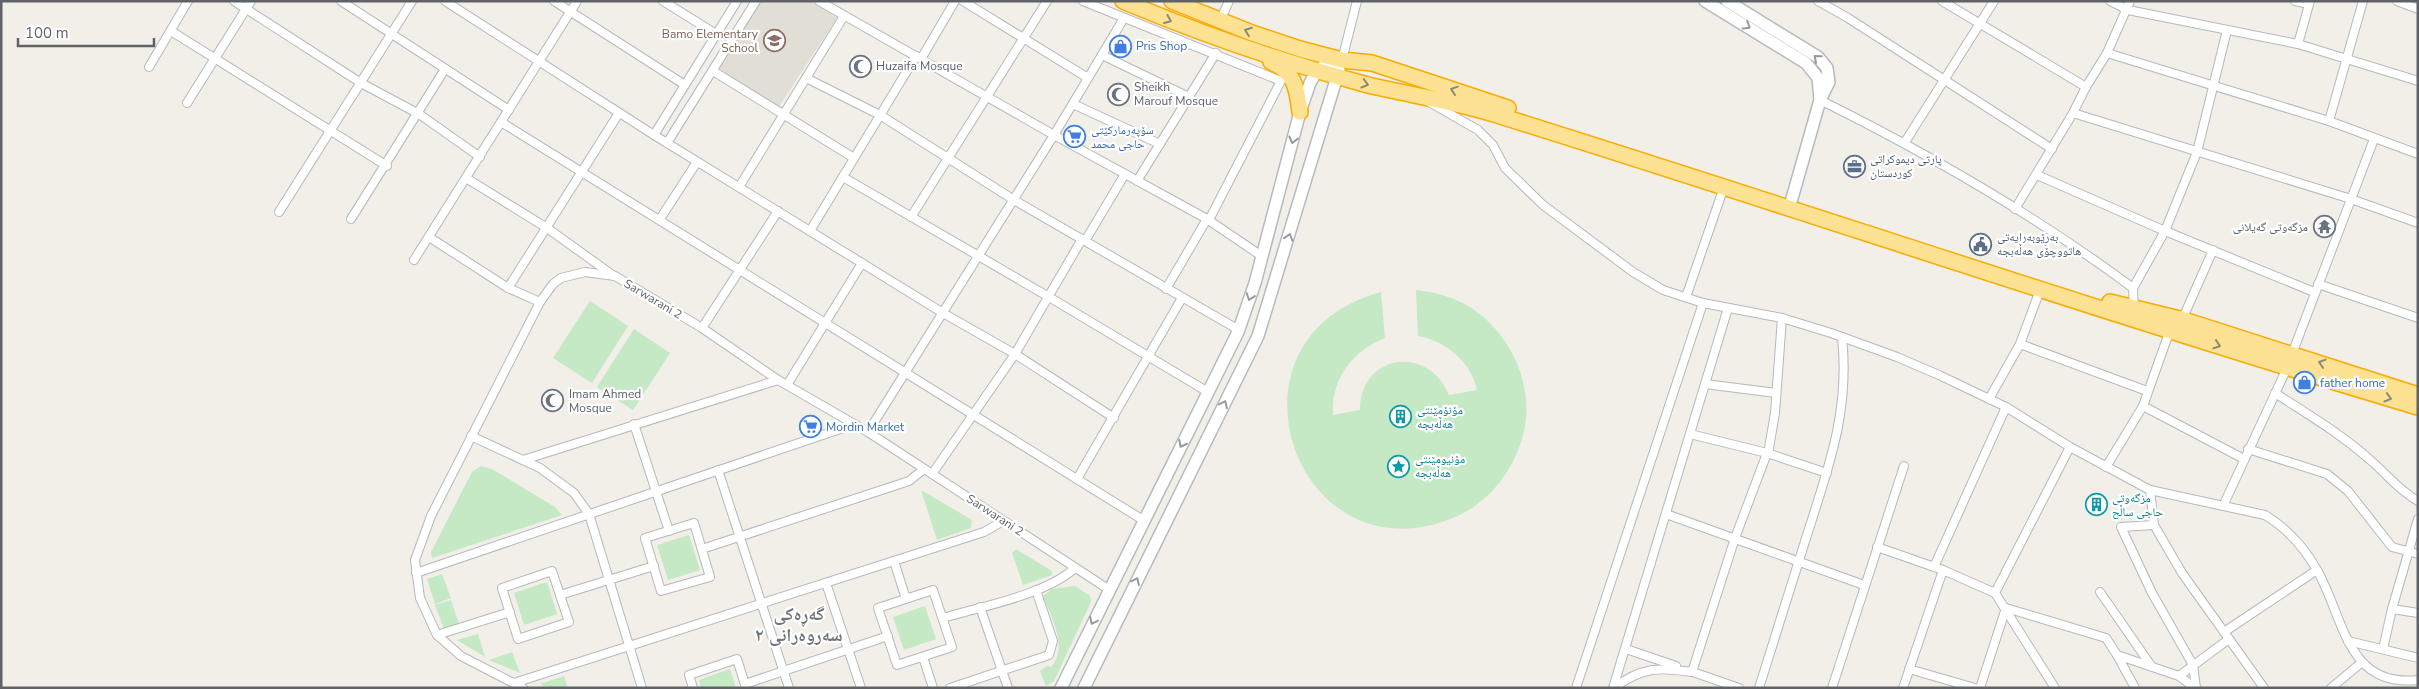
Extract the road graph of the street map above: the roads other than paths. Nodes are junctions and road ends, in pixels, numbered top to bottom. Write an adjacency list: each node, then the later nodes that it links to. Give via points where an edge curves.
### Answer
1 (188, 1): 41 (street)
2 (234, 1): 33 (street)
3 (251, 1): 33 (street)
4 (341, 1): 42 (street)
5 (412, 1): 42 (street)
6 (445, 1): 54 (street)
7 (554, 1): 35 (street)
8 (577, 1): 35 (street)
9 (663, 1): 43 (street)
10 (737, 1): 43 (street)
11 (756, 1): 58 (street)
12 (819, 1): 36 (street)
13 (955, 1): 51 (street)
14 (963, 1): 45 (street)
15 (1047, 1): 45 (street)
16 (1083, 1): 37 (street)
17 (1123, 1): 44 (highway, one-way to 44)
18 (1172, 1): 38 (highway)
19 (1229, 1): 38 (street)
20 (1357, 1): 50 (street)
21 (1705, 1): 71 (main road, one-way to 71, via 1806,63 1818,78)
22 (1818, 1): 62 (street)
23 (1942, 1): 39 (street)
24 (1994, 1): 39 (street)
25 (2110, 1): 34 (street)
26 (2130, 1): 34 (street)
27 (2295, 1): 31 (street)
28 (2363, 1): 53 (street)
29 (2397, 1): 32 (street)
30 (1735, 3): 71 (main road, one-way to 30, via 1829,82 1827,68 1818,57)
31 (2310, 3): 46 (street)
32 (2418, 8)
33 (246, 9): 52 (street); 64 (street)
34 (2128, 10): 40 (street); 47 (street)
35 (570, 12): 54 (street); 65 (street)
36 (844, 16): 51 (street); 60 (street)
37 (1124, 18): 48 (street); 49 (street)
38 (1220, 21): 50 (highway, one-way to 38, via 1300,49)
39 (1979, 24): 62 (street); 66 (street)
40 (2227, 30): 46 (street); 67 (street)
41 (171, 31): 52 (street); 55 (street)
42 (392, 34): 56 (street); 64 (street)
43 (716, 34): 65 (street)
44 (1210, 36): 57 (highway); 75 (highway, via 1229,47 1285,68 1296,84)
45 (1024, 38): 61 (street); 69 (street)
46 (2298, 44): 53 (street)
47 (2107, 53): 66 (street); 67 (street)
48 (1216, 54): 70 (street); 115 (street, via 1281,81)
49 (1102, 55): 61 (street); 70 (street)
50 (1343, 56): 57 (main road); 59 (main road); 104 (highway, one-way to 50, via 1500,105)
51 (918, 57): 69 (street); 80 (street)
52 (216, 58): 72 (street); 83 (street)
53 (2348, 59): 63 (street); 82 (street)
54 (539, 62): 74 (street); 76 (street)
55 (149, 68)
56 (445, 69): 74 (street); 78 (street)
57 (1318, 69): 59 (highway); 75 (main road)
58 (713, 71): 79 (street); 88 (street)
59 (1337, 76): 68 (highway, one-way to 68); 173 (main road, one-way to 59, via 1258,336 1270,304)
60 (806, 78): 79 (street); 80 (street)
61 (1088, 78): 73 (street)
62 (1944, 80): 87 (street); 90 (street)
63 (2418, 82)
64 (360, 83): 78 (street); 83 (street)
65 (685, 85): 84 (street)
66 (2086, 86): 77 (street)
67 (2213, 86): 82 (street); 91 (street)
68 (1414, 94): 104 (highway, via 1490,113); 136 (street, via 1485,136 1505,168 1568,225 1648,282)
69 (986, 96): 85 (street); 95 (street)
70 (1189, 96): 89 (street)
71 (1820, 100): 87 (street); 108 (main road)
72 (187, 103)
73 (1073, 104): 85 (street); 89 (street)
74 (509, 110): 81 (street)
75 (1300, 112): 124 (main road, one-way to 124)
76 (619, 113): 84 (street); 98 (street)
77 (2073, 113): 90 (street); 91 (street)
78 (419, 114): 93 (street); 97 (street)
79 (782, 114): 94 (street); 105 (street)
80 (880, 115): 94 (street); 95 (street)
81 (501, 122): 93 (street); 98 (street)
82 (2329, 122): 86 (street)
83 (331, 129): 97 (street); 111 (street)
84 (654, 135): 88 (street)
85 (1054, 135): 99 (street); 107 (street)
86 (2374, 139): 92 (street); 106 (street)
87 (1905, 142): 109 (street)
88 (668, 143): 96 (street)
89 (1160, 144): 103 (street)
90 (2052, 149): 100 (street)
91 (2197, 152): 106 (street); 119 (street)
92 (2418, 154)
93 (480, 157): 101 (street)
94 (854, 158): 102 (street)
95 (948, 158): 107 (street); 112 (street)
96 (697, 162): 105 (street); 114 (street)
97 (386, 166): 113 (street)
98 (582, 172): 114 (street); 117 (street)
99 (1125, 174): 103 (street); 121 (street)
100 (2036, 175): 109 (street); 119 (street)
101 (466, 178): 117 (street); 120 (street)
102 (843, 178): 112 (street); 118 (street)
103 (1137, 181): 115 (street)
104 (1718, 182): 108 (highway); 136 (street)
105 (739, 187): 110 (street)
106 (2352, 199): 116 (street); 129 (street)
107 (1014, 200): 121 (street); 123 (street)
108 (1791, 205): 133 (highway); 142 (highway)
109 (2015, 209): 131 (street)
110 (778, 211): 118 (street); 127 (street)
111 (278, 212)
112 (911, 217): 123 (street)
113 (351, 219)
114 (660, 219): 127 (street)
115 (1208, 219): 124 (street); 132 (street)
116 (2418, 223)
117 (547, 228): 128 (street); 130 (street)
118 (810, 231): 126 (street)
119 (2165, 231): 122 (street); 131 (street)
120 (429, 237): 125 (street); 130 (street)
121 (1083, 240): 132 (street); 135 (street)
122 (2213, 250): 134 (street); 145 (street)
123 (978, 256): 135 (street); 141 (street)
124 (1262, 257): 148 (main road, one-way to 148)
125 (414, 260)
126 (862, 263): 141 (street); 146 (street)
127 (741, 270): 146 (street); 147 (street)
128 (615, 276): 138 (street, Sarwarani 2, via 585,272 566,276 553,284); 147 (street, Sarwarani 2)
129 (2318, 284): 134 (street); 144 (street)
130 (508, 288): 138 (street)
131 (2133, 288): 142 (street)
132 (1166, 289): 137 (street)
133 (2040, 290): 142 (highway); 151 (street)
134 (2314, 292): 154 (street)
135 (1049, 297): 152 (street); 153 (street)
136 (1686, 297): 139 (street)
137 (1182, 298): 148 (street); 153 (street)
138 (540, 302): 176 (street, Sarwarani 2)
139 (1704, 303): 140 (street); 264 (street)
140 (1728, 308): 143 (street); 157 (street)
141 (943, 313): 152 (street); 155 (street)
142 (2133, 313): 145 (highway); 149 (highway)
143 (1782, 318): 150 (street); 161 (street)
144 (2418, 318)
145 (2182, 320): 154 (highway)
146 (826, 322): 155 (street); 158 (street)
147 (702, 328): 156 (street, Sarwarani 2)
148 (1239, 330): 160 (main road)
149 (2170, 330): 154 (highway, one-way to 154); 159 (street)
150 (1842, 337): 164 (street, via 1939,374); 186 (street, via 1845,365 1842,416)
151 (2020, 344): 159 (street); 164 (street)
152 (1015, 354): 168 (street); 169 (street)
153 (1148, 357): 160 (street); 169 (street)
154 (2289, 361): 162 (street); 163 (highway, one-way to 154); 167 (highway, one-way to 167)
155 (906, 371): 168 (street); 174 (street)
156 (778, 380): 158 (street, Sarwarani 2); 171 (street)
157 (1705, 384): 161 (street); 175 (street)
158 (787, 385): 172 (street, Sarwarani 2)
159 (2147, 391): 165 (street)
160 (1208, 392): 170 (main road)
161 (1776, 393): 179 (street)
162 (2275, 393): 178 (street); 191 (street, via 2344,439 2404,494)
163 (2418, 395)
164 (1989, 399): 166 (street)
165 (2143, 406): 180 (street); 183 (street)
166 (2006, 407): 177 (street); 209 (street)
167 (2418, 407)
168 (974, 413): 187 (street); 188 (street)
169 (1114, 418): 188 (street)
170 (1194, 419): 173 (main road); 197 (main road, one-way to 197)
171 (634, 424): 181 (street); 190 (street)
172 (855, 424): 174 (street, Sarwarani 2); 185 (street)
173 (1212, 429): 263 (main road, one-way to 173)
174 (868, 432): 184 (street, Sarwarani 2)
175 (1690, 434): 179 (street); 194 (street)
176 (471, 436): 181 (street); 213 (street, Sarwarani 2, via 431,516 415,560)
177 (2070, 447): 183 (street); 220 (street)
178 (2248, 449): 180 (street); 204 (street, via 2334,478 2371,518 2392,547)
179 (1767, 452): 186 (street); 201 (street)
180 (2244, 459): 192 (street)
181 (523, 460): 193 (street, via 540,468 574,493)
182 (1904, 466): 202 (street)
183 (2106, 467): 189 (street)
184 (924, 469): 187 (street, Sarwarani 2); 200 (street, via 909,481)
185 (718, 470): 190 (street); 200 (street)
186 (1827, 473): 207 (street)
187 (932, 474): 196 (street, Sarwarani 2)
188 (1077, 479): 197 (street)
189 (2150, 490): 192 (street); 198 (street)
190 (656, 491): 193 (street); 199 (street)
191 (2418, 502)
192 (2223, 506): 212 (street, via 2265,515 2280,525 2294,538)
193 (589, 514): 213 (street); 214 (street)
194 (1666, 514): 201 (street); 237 (street)
195 (2418, 519): 204 (street)
196 (1003, 520): 206 (street, via 984,532); 210 (street, Sarwarani 2)
197 (1143, 520): 217 (main road)
198 (2154, 525): 230 (street, via 2182,573); 243 (street, via 2121,527 2152,593)
199 (669, 531): 203 (street, via 694,523); 208 (street, via 645,538)
200 (740, 537): 203 (street); 223 (street)
201 (1735, 538): 207 (street); 248 (street)
202 (1877, 547): 209 (street); 216 (street)
203 (702, 549): 208 (street, via 710,577 661,592)
204 (2407, 553): 205 (street); 226 (street)
205 (2418, 554)
206 (894, 561): 215 (street); 222 (street)
207 (1799, 561): 216 (street); 267 (street)
208 (654, 566): 214 (street)
209 (1934, 567): 211 (street)
210 (1076, 568): 217 (street, Sarwarani 2); 218 (street, via 1063,579)
211 (1943, 570): 220 (street); 245 (street)
212 (2317, 570): 230 (street); 234 (street)
213 (416, 573): 231 (street, Sarwarani 2, via 420,598)
214 (609, 579): 221 (street); 235 (street)
215 (826, 583): 223 (street); 236 (street)
216 (1864, 585): 268 (street)
217 (1108, 589): 262 (main road, one-way to 262)
218 (1036, 590): 224 (street); 246 (street, via 1053,642 1049,655)
219 (2100, 592): 244 (street)
220 (1995, 593): 225 (street)
221 (560, 595): 227 (street, via 552,571 502,588); 227 (street, via 569,622 518,639)
222 (906, 599): 229 (street, via 933,590); 232 (street, via 878,608)
223 (762, 604): 235 (street); 247 (street)
224 (980, 607): 229 (street); 246 (street)
225 (2006, 608): 239 (street, via 2106,638); 271 (street); 272 (street)
226 (2392, 609): 228 (street); 238 (street)
227 (510, 612): 231 (street)
228 (2418, 613)
229 (943, 618): 240 (street, via 952,647)
230 (2224, 632): 233 (street)
231 (436, 635): 251 (street, Sarwarani 2, via 461,656)
232 (888, 636): 236 (street); 240 (street, via 897,665)
233 (2229, 639): 243 (street); 275 (street)
234 (2348, 641): 238 (street); 242 (street)
235 (630, 647): 251 (street); 255 (street)
236 (848, 649): 247 (street); 258 (street)
237 (1626, 649): 248 (street); 265 (street)
238 (2383, 649): 241 (street)
239 (2117, 655): 244 (street); 273 (street)
240 (923, 656): 259 (street)
241 (2418, 658)
242 (2361, 663): 250 (street, via 2376,675 2386,678); 253 (street)
243 (2193, 665): 249 (street); 274 (street)
244 (2152, 667): 249 (street)
245 (1909, 669): 269 (street); 270 (street)
246 (1002, 671): 260 (street); 261 (street)
247 (784, 672): 252 (street); 257 (street)
248 (1692, 672): 265 (street, via 1665,668 1645,670); 266 (street)
249 (2178, 676): 274 (street)
250 (2418, 680)
251 (514, 683): 254 (street, Sarwarani 2)
252 (746, 686): 256 (street, via 737,659 689,675)
253 (2332, 687)
254 (523, 688)
255 (642, 688)
256 (693, 688)
257 (789, 688)
258 (861, 688)
259 (933, 688)
260 (950, 688)
261 (1008, 688)
262 (1060, 688)
263 (1084, 688)
264 (1576, 688)
265 (1614, 688)
266 (1739, 688)
267 (1759, 688)
268 (1832, 688)
269 (1903, 688)
270 (1975, 688)
271 (1980, 688)
272 (2056, 688)
273 (2135, 688)
274 (2195, 688)
275 (2264, 688)

